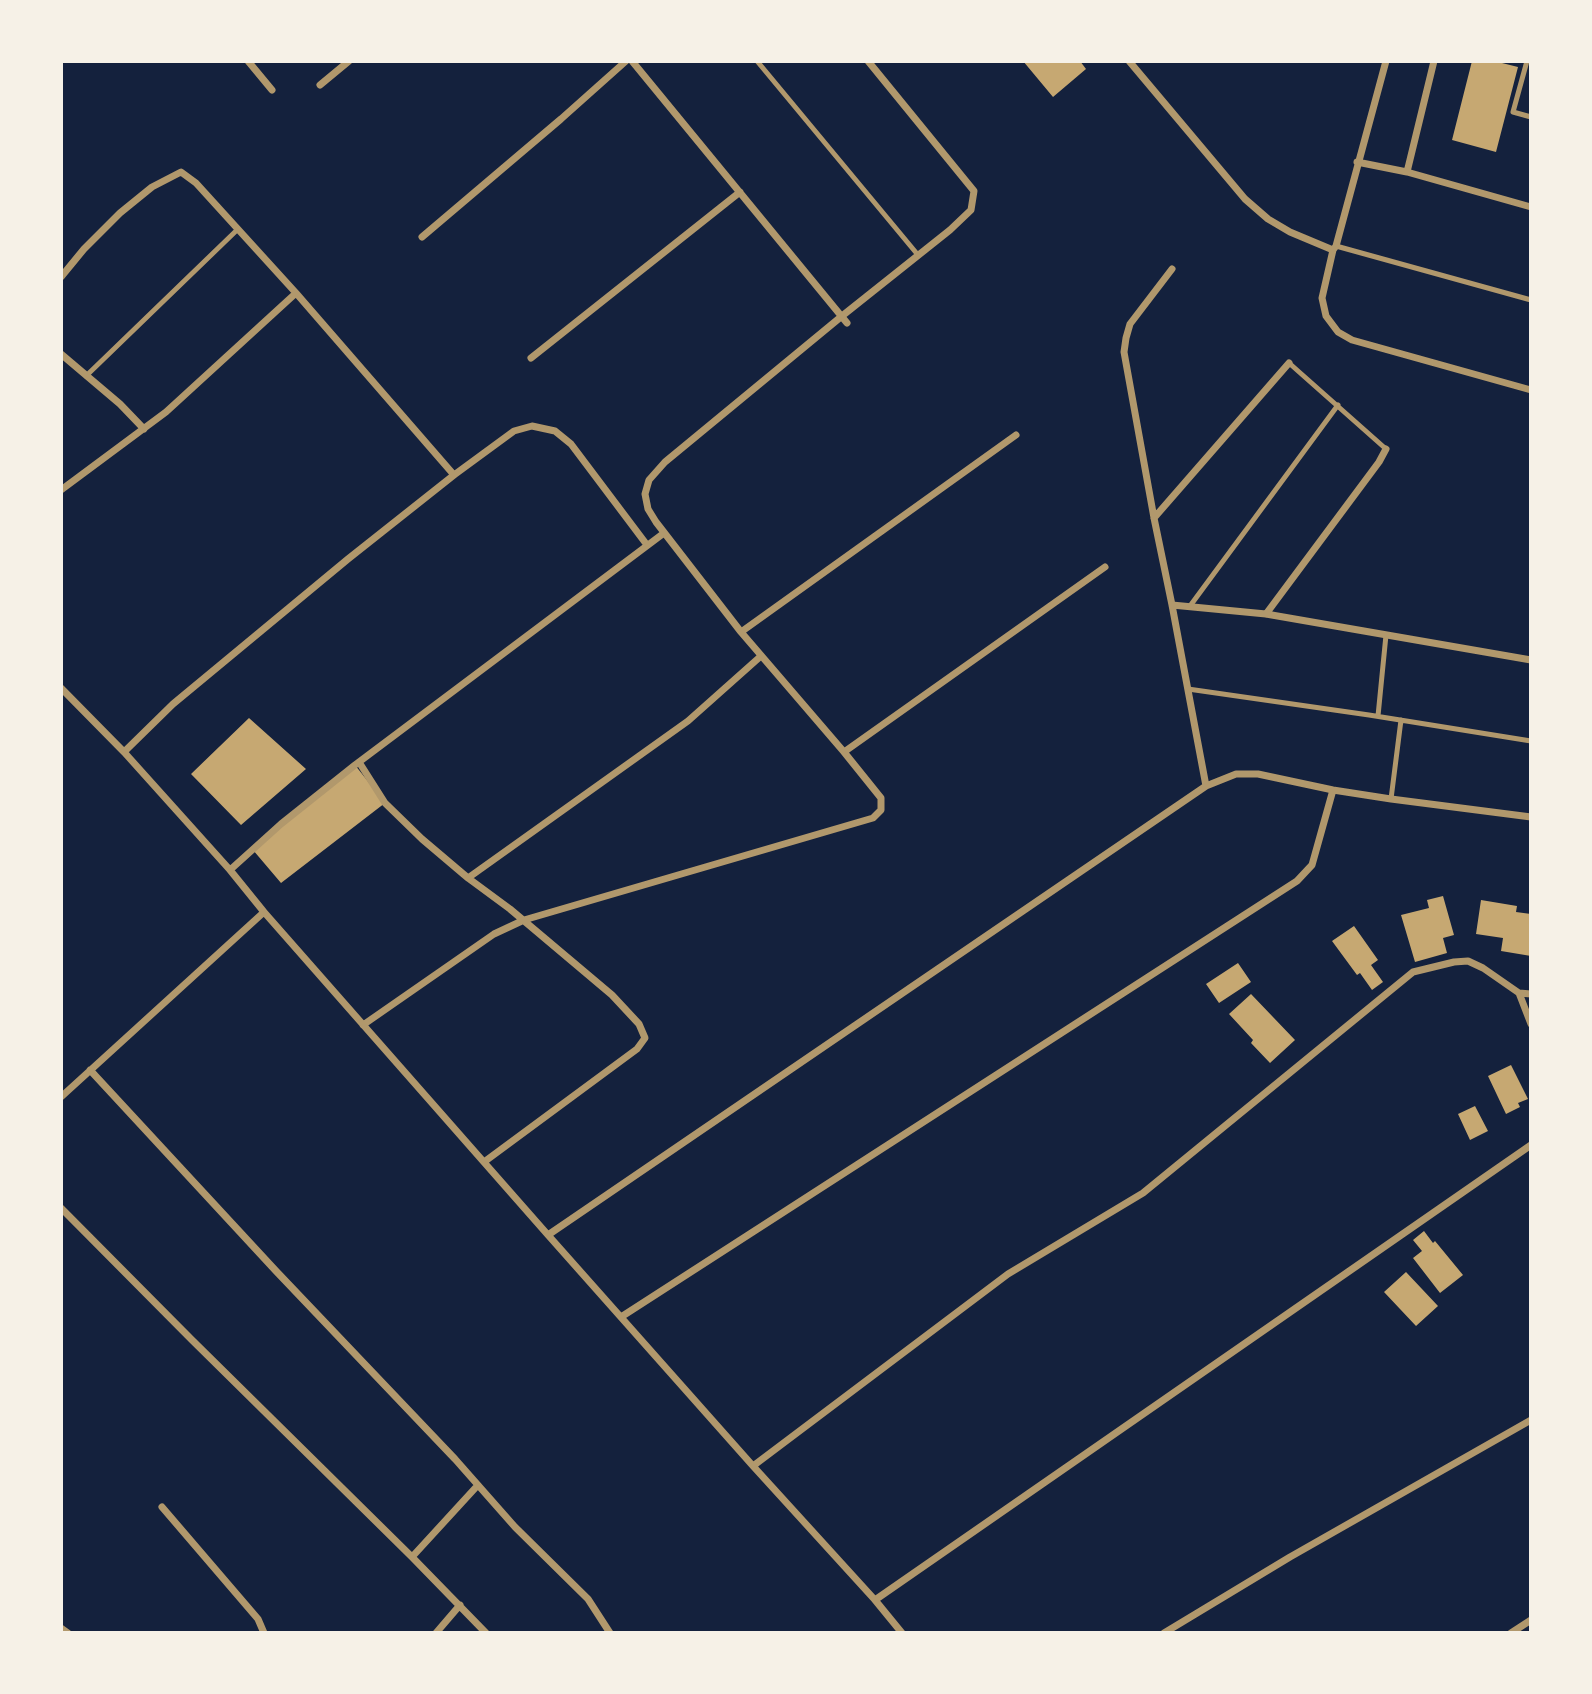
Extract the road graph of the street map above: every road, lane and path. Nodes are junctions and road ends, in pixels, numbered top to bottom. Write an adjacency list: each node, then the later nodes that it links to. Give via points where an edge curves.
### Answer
1 (248, 61): 12 (street)
2 (349, 61): 11 (street)
3 (626, 61): 19 (street)
4 (632, 61): 16 (street)
5 (757, 61): 21 (lane)
6 (868, 61): 21 (street, via 974,191 971,210)
7 (1129, 61): 20 (street, via 1245,200 1290,232)
8 (1385, 61): 14 (street)
9 (1434, 61): 15 (street)
10 (1527, 61): 13 (lane, via 1513,112)
11 (320, 85)
12 (272, 90)
13 (1531, 117)
14 (1357, 162): 15 (street); 20 (street)
15 (1407, 172): 17 (street)
16 (740, 192): 26 (street); 28 (street)
17 (1531, 207)
18 (238, 229): 23 (street, via 181,172 152,187 120,213); 24 (street); 30 (lane)
19 (422, 237)
20 (1334, 248): 25 (lane); 31 (street, via 1322,298 1326,316 1338,332 1352,340)
21 (918, 255): 26 (street)
22 (1172, 269): 38 (street, via 1130,324 1126,338)
23 (61, 277)
24 (296, 293): 33 (street); 36 (street)
25 (1531, 300)
26 (845, 320): 39 (street, via 649,480 645,494 648,509)
27 (61, 354): 30 (street)
28 (531, 358)
29 (1289, 363): 32 (lane); 38 (street)
30 (86, 376): 33 (street)
31 (1531, 390)
32 (1338, 405): 35 (lane); 43 (lane)
33 (144, 429): 37 (street)
34 (1016, 435): 45 (street)
35 (1386, 449): 44 (street)
36 (454, 475): 40 (street, via 514,431 532,426 555,432 571,444); 54 (street, via 173,704)
37 (61, 490)
38 (1154, 518): 42 (street)
39 (664, 533): 40 (street); 45 (street)
40 (647, 545): 56 (street)
41 (1105, 567): 55 (street)
42 (1172, 604): 43 (street); 50 (street)
43 (1190, 606): 44 (street)
44 (1266, 614): 46 (street)
45 (741, 632): 47 (street)
46 (1386, 635): 48 (street); 51 (lane)
47 (761, 656): 55 (street); 62 (street, via 688,721)
48 (1531, 660)
49 (61, 688): 54 (street)
50 (1188, 689): 51 (lane); 57 (street)
51 (1378, 716): 52 (lane)
52 (1401, 720): 53 (lane); 59 (lane)
53 (1531, 741)
54 (124, 752): 61 (street)
55 (844, 752): 64 (street, via 881,798 881,810 873,818)
56 (359, 762): 61 (street); 62 (street, via 385,803)
57 (1206, 786): 58 (street, via 1236,774 1258,774); 74 (street)
58 (1333, 789): 59 (street); 75 (street, via 1312,865 1297,881)
59 (1391, 799): 60 (street)
60 (1531, 817)
61 (230, 870): 63 (street)
62 (468, 878): 64 (street)
63 (264, 912): 68 (street); 69 (street)
64 (523, 920): 68 (street, via 494,934); 72 (street, via 612,995 639,1024 645,1038 637,1049)
65 (1519, 993): 66 (street); 67 (street); 77 (street, via 1468,961 1413,972 1143,1193 1009,1274)
66 (1531, 995)
67 (1531, 1024)
68 (363, 1025): 72 (street)
69 (90, 1070): 70 (street); 78 (street)
70 (61, 1097)
71 (1531, 1146): 81 (street)
72 (484, 1163): 74 (street)
73 (61, 1208): 80 (street)
74 (548, 1235): 75 (street)
75 (621, 1317): 77 (street)
76 (1531, 1420): 91 (street)
77 (753, 1466): 81 (street)
78 (478, 1485): 80 (street); 89 (street, via 588,1599)
79 (162, 1507): 86 (street, via 258,1619)
80 (412, 1557): 82 (street)
81 (875, 1600): 90 (street)
82 (460, 1605): 87 (street); 88 (street)
83 (1531, 1620): 92 (street)
84 (61, 1628): 85 (street)
85 (68, 1633)
86 (264, 1633)
87 (436, 1633)
88 (486, 1633)
89 (610, 1633)
90 (902, 1633)
91 (1164, 1633)
92 (1511, 1633)

